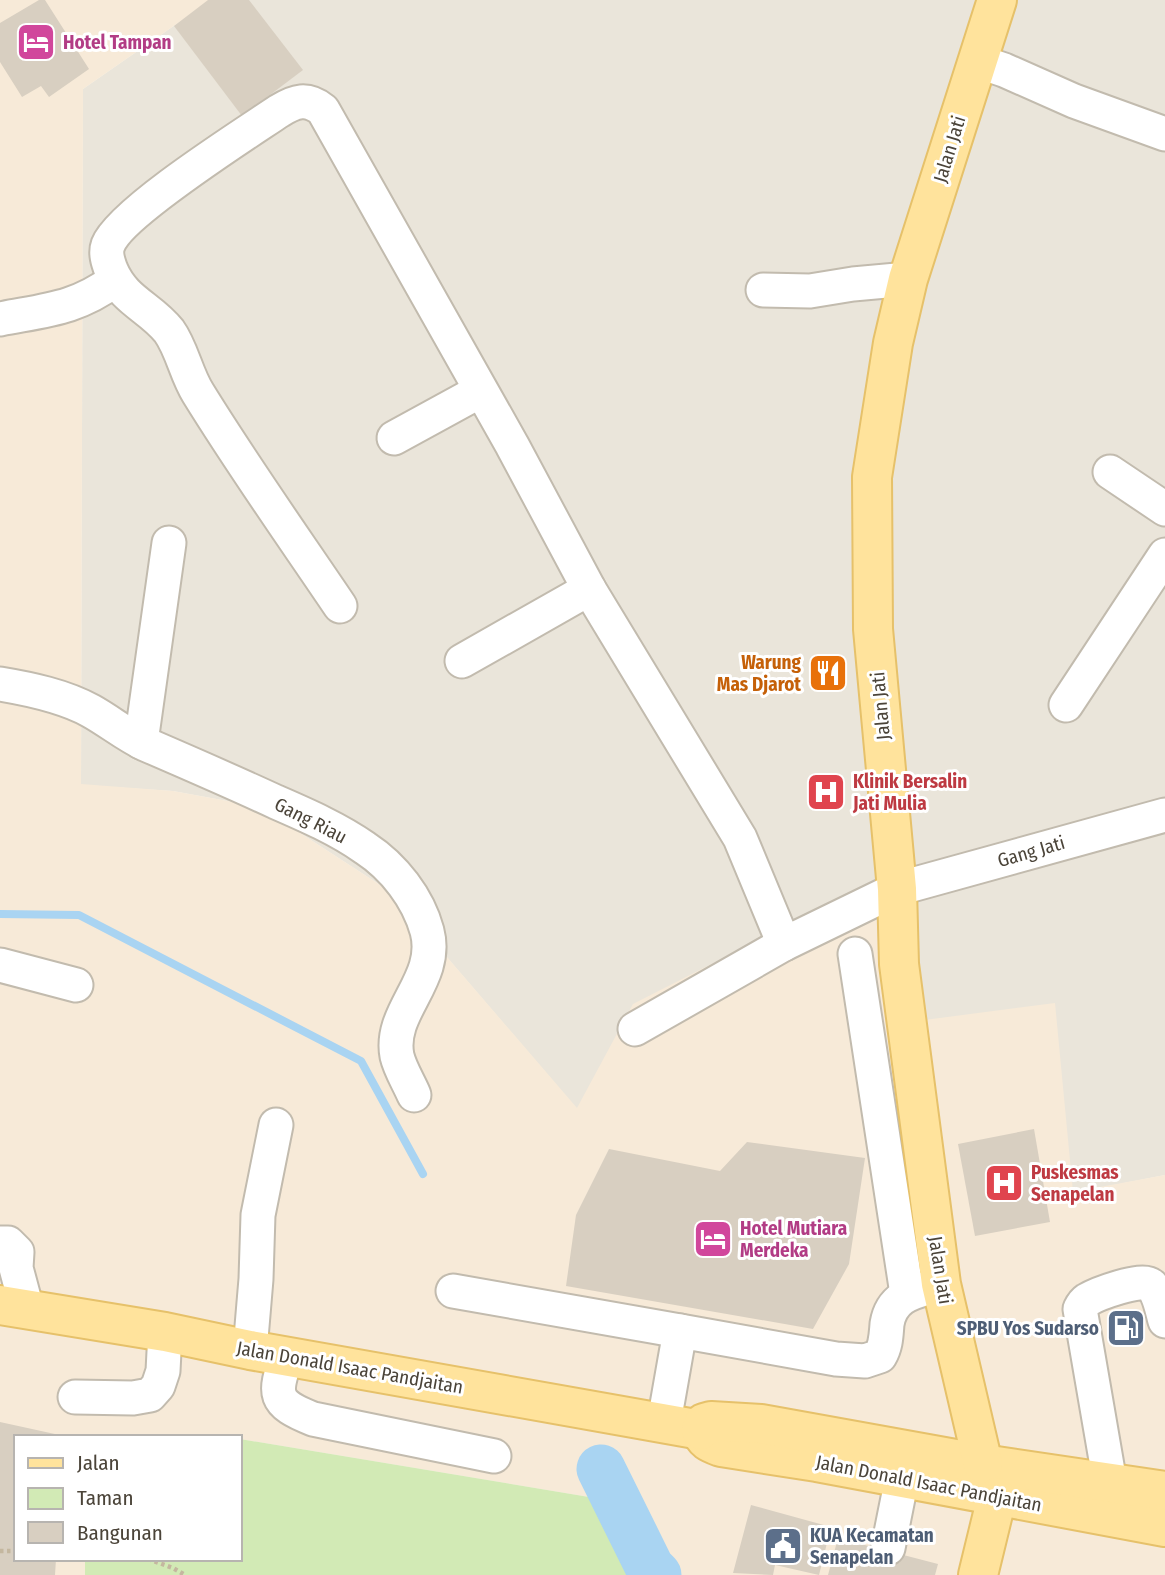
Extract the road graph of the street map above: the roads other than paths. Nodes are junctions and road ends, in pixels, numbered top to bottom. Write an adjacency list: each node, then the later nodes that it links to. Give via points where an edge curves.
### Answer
1 (997, 0): 2 (main road, Jalan Jati)
2 (977, 61): 3 (street); 4 (main road, Jalan Jati)
3 (1165, 134)
4 (908, 279): 6 (street, via 810,291); 21 (main road, Jalan Jati, via 872,477 873,629)
5 (115, 280): 7 (street, via 68,306); 8 (street, via 107,247 125,222 279,111 293,103 316,104); 15 (street, via 171,334 196,390)
6 (763, 290)
7 (0, 319)
8 (481, 391): 9 (street); 14 (street)
9 (394, 438)
10 (1110, 472): 11 (street)
11 (1165, 509)
12 (169, 543): 19 (street)
13 (1165, 555): 18 (street)
14 (589, 589): 16 (street); 22 (street, via 740,838)
15 (340, 606)
16 (462, 660)
17 (0, 684): 19 (street, Gang Riau, via 30,689 88,710)
18 (1066, 705)
19 (141, 742): 27 (street, Gang Riau, via 312,818 366,849 399,878 415,901 427,933 429,956 397,1037 397,1056)
20 (1165, 815): 21 (street, Gang Jati)
21 (897, 889): 22 (street, Gang Jati); 30 (main road, Jalan Jati, via 898,964)
22 (784, 944): 26 (street, Gang Jati)
23 (855, 954): 30 (street)
24 (0, 965): 25 (street)
25 (76, 985)
26 (635, 1029)
27 (414, 1095)
28 (276, 1125): 36 (street, via 258,1215)
29 (0, 1243): 32 (street, via 8,1243 17,1252)
30 (924, 1289): 34 (street, via 893,1305 885,1347 880,1356 865,1361); 43 (main road, Jalan Jati)
31 (453, 1291): 34 (street)
32 (13, 1307): 35 (main road, Jalan Donald Isaac Pandjaitan)
33 (1165, 1321): 44 (street, via 1152,1285 1145,1282 1085,1301 1080,1309)
34 (680, 1331): 39 (street)
35 (165, 1332): 36 (main road, Jalan Donald Isaac Pandjaitan); 38 (street, via 163,1371 150,1395)
36 (250, 1350): 37 (main road, Jalan Donald Isaac Pandjaitan)
37 (287, 1356): 39 (main road, Jalan Donald Isaac Pandjaitan); 41 (street, via 276,1385 281,1402 296,1412)
38 (75, 1396)
39 (664, 1422): 40 (main road, Jalan Donald Isaac Pandjaitan)
40 (701, 1430): 42 (main road, Jalan Donald Isaac Pandjaitan, via 709,1443 722,1447); 43 (main road, Jalan Donald Isaac Pandjaitan, via 711,1421 761,1424)
41 (494, 1456)
42 (902, 1478): 43 (main road, Jalan Donald Isaac Pandjaitan); 47 (street)
43 (990, 1480): 44 (main road, Jalan Donald Isaac Pandjaitan); 46 (main road, Jalan Donald Isaac Pandjaitan); 48 (main road)
44 (1110, 1483): 45 (main road, Jalan Donald Isaac Pandjaitan)
45 (1165, 1491)
46 (1165, 1527)
47 (888, 1548)
48 (978, 1575)

